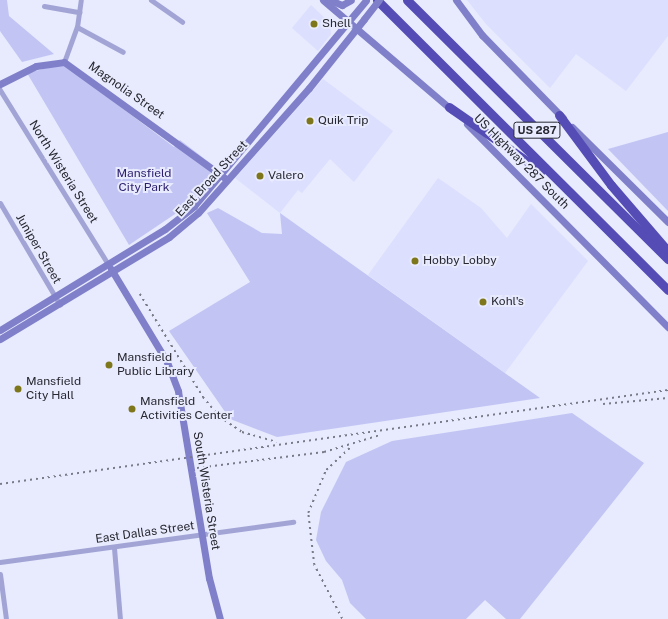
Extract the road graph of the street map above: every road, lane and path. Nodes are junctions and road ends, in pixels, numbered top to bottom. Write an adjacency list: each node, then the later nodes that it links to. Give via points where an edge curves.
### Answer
1 (81, 0): 11 (street)
2 (151, 0): 12 (street)
3 (323, 0): 13 (main road, US Highway 287 South)
4 (330, 0): 5 (main road, via 337,4)
5 (351, 0)
6 (366, 0): 13 (main road, East Broad Street)
7 (378, 0): 15 (main road, East Broad Street, bridge); 30 (highway, US 287)
8 (407, 0): 38 (highway, US 287)
9 (456, 0): 25 (main road, via 482,35)
10 (44, 6): 11 (street)
11 (79, 12): 14 (street)
12 (182, 22)
13 (348, 23): 15 (main road, US Highway 287 South); 20 (main road, East Broad Street)
14 (77, 27): 18 (street); 19 (street)
15 (355, 30): 16 (main road, US Highway 287 South); 17 (main road, East Broad Street)
16 (368, 39): 17 (main road, via 354,39); 24 (main road, US Highway 287 South, via 409,70)
17 (340, 50): 22 (main road, East Broad Street)
18 (123, 52)
19 (64, 62): 21 (main road, via 36,66); 28 (main road, Magnolia Street)
20 (300, 81): 22 (main road); 26 (main road, East Broad Street)
21 (0, 84)
22 (308, 88): 27 (main road, East Broad Street)
23 (0, 90): 39 (street, North Wisteria Street)
24 (449, 107): 30 (highway); 44 (main road, US Highway 287 South)
25 (560, 115): 34 (main road); 37 (highway, via 611,186)
26 (251, 141): 27 (main road); 28 (main road, East Broad Street)
27 (258, 147): 29 (main road, East Broad Street)
28 (222, 175): 29 (main road, Magnolia Street); 32 (main road, East Broad Street)
29 (229, 181): 33 (main road, East Broad Street)
30 (561, 185): 41 (highway, US 287)
31 (0, 203): 42 (street, Juniper Street)
32 (194, 206): 33 (main road); 35 (main road, East Broad Street)
33 (198, 213): 36 (main road, East Broad Street)
34 (668, 222)
35 (165, 229): 36 (main road); 39 (main road, East Broad Street)
36 (169, 237): 40 (main road, East Broad Street)
37 (668, 252)
38 (668, 259)
39 (108, 264): 40 (main road, South Wisteria Street); 42 (main road, East Broad Street)
40 (112, 272): 43 (main road, East Broad Street); 48 (main road, South Wisteria Street, via 174,379 184,419)
41 (668, 290)
42 (55, 297): 43 (street, Juniper Street); 45 (main road, East Broad Street)
43 (60, 305): 46 (main road, East Broad Street)
44 (668, 327)
45 (0, 330)
46 (0, 339)
47 (293, 522): 48 (street, East Dallas Street)
48 (201, 535): 49 (street, East Dallas Street); 54 (main road, South Wisteria Street)
49 (114, 548): 50 (street, East Dallas Street); 53 (street)
50 (0, 562)
51 (0, 574): 52 (street)
52 (6, 619)
53 (120, 619)
54 (220, 619)

